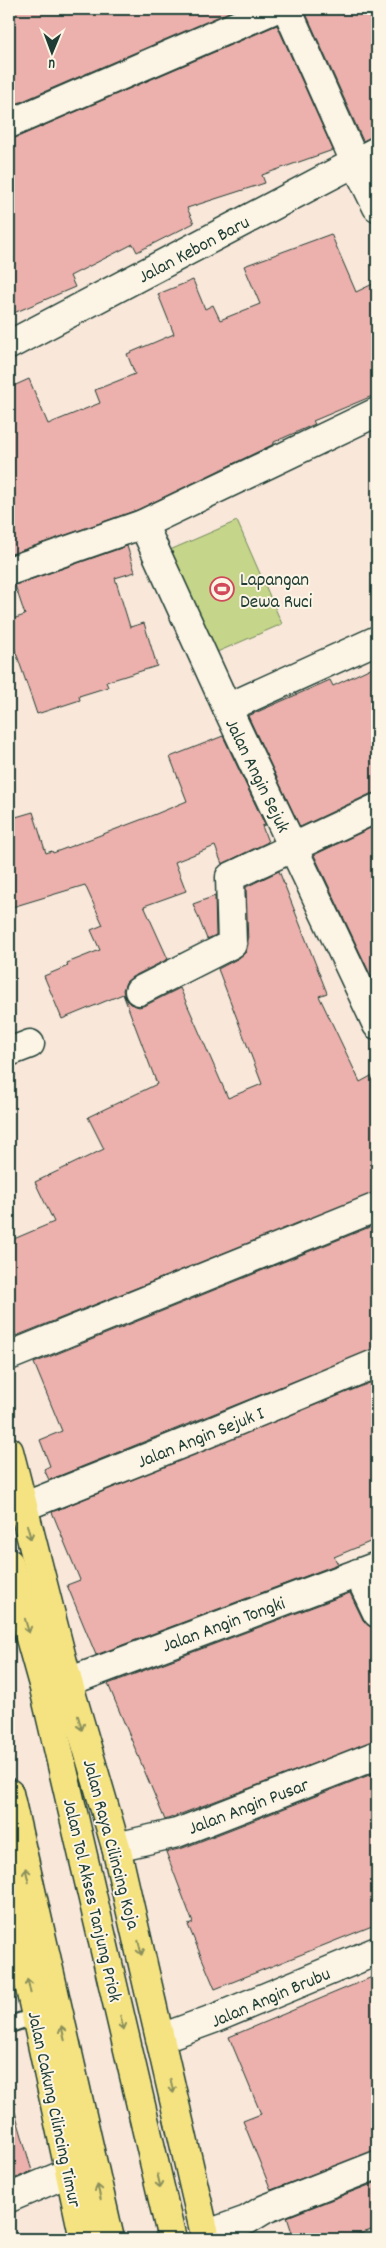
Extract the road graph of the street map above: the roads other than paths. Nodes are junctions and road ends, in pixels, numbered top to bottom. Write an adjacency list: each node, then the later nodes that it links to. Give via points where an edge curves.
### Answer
1 (275, 9): 3 (street)
2 (288, 9): 4 (street)
3 (9, 124)
4 (366, 157): 5 (street); 6 (street, Jalan Kebon Baru)
5 (377, 207)
6 (9, 345)
7 (377, 412): 8 (street)
8 (143, 524): 9 (street); 11 (street, Jalan Angin Sejuk)
9 (9, 571)
10 (377, 640): 11 (street)
11 (227, 708): 13 (street, Jalan Angin Sejuk)
12 (377, 808): 13 (street)
13 (293, 847): 14 (street, Jalan Angin Sejuk); 15 (street, via 230,877 232,944)
14 (368, 983): 16 (street, Jalan Angin Sejuk)
15 (139, 991)
16 (377, 1026)
17 (377, 1206): 18 (street)
18 (9, 1356)
19 (377, 1363): 21 (street, Jalan Angin Sejuk I)
20 (9, 1451): 21 (highway, Jalan Raya Cilincing Koja)
21 (23, 1507): 25 (highway, Jalan Raya Cilincing Koja, one-way to 25)
22 (9, 1563): 40 (highway, Jalan Tol Akses Tanjung Priok, one-way to 40, via 44,1688)
23 (368, 1569): 24 (street); 25 (street, Jalan Angin Tongki)
24 (377, 1613)
25 (68, 1682): 28 (highway, Jalan Raya Cilincing Koja, one-way to 28)
26 (377, 1755): 28 (street, Jalan Angin Pusar, via 177,1833)
27 (9, 1793): 39 (highway, one-way to 27)
28 (116, 1847): 33 (highway, Jalan Raya Cilincing Koja, one-way to 33)
29 (9, 1892): 31 (highway, Jalan Cakung Cilincing Timur, one-way to 29)
30 (377, 1951): 33 (street, Jalan Angin Brubu, via 213,2020)
31 (35, 2016): 32 (lane); 35 (highway, Jalan Cakung Cilincing Timur)
32 (9, 2025)
33 (161, 2038): 37 (highway, Jalan Raya Cilincing Koja, one-way to 37)
34 (377, 2164): 37 (street, via 265,2209)
35 (70, 2172): 36 (street); 38 (highway, Jalan Cakung Cilincing Timur)
36 (9, 2198)
37 (206, 2237)
38 (84, 2239)
39 (110, 2239)
40 (172, 2239)

